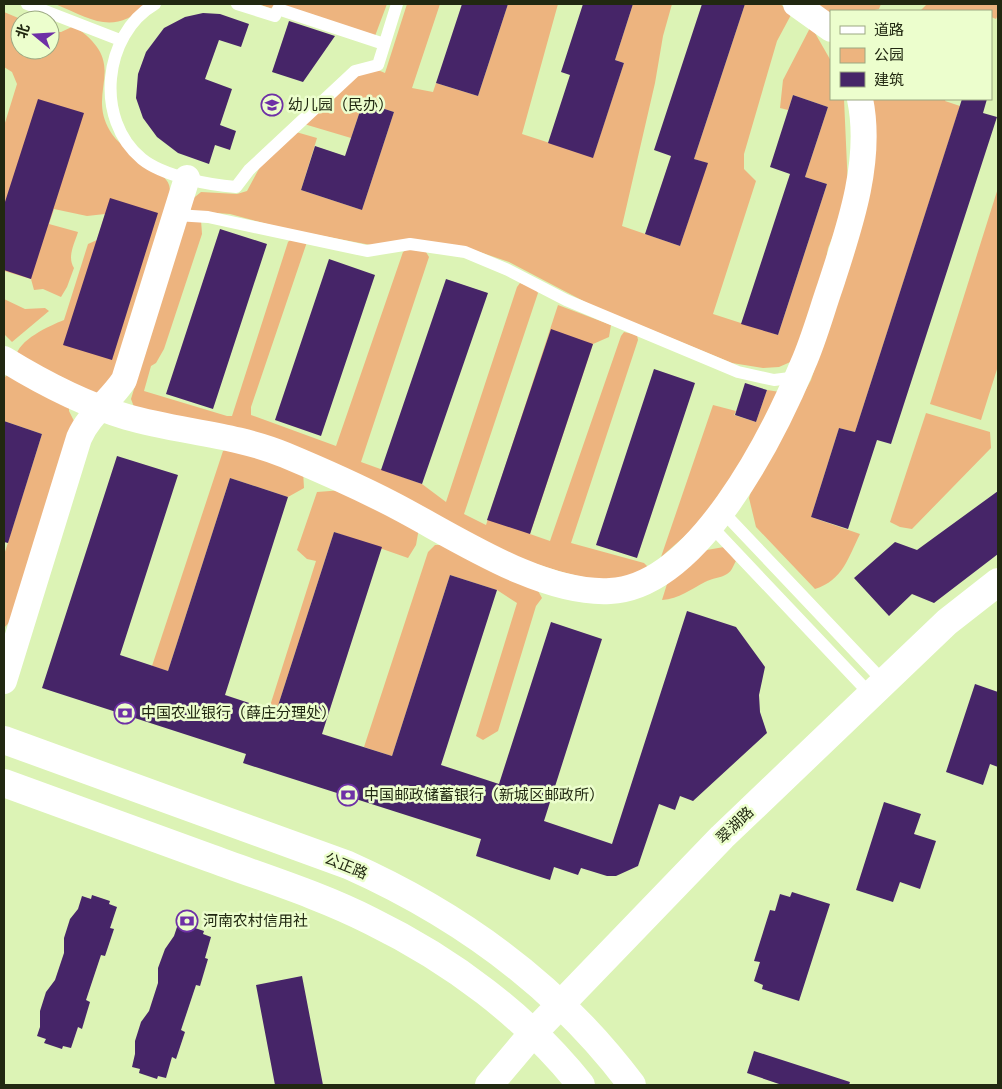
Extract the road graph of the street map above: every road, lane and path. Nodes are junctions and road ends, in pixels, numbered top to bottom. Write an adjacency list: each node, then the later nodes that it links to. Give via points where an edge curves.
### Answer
1 (27, 4): 7 (lane)
2 (155, 4): 7 (lane, via 132,21)
3 (237, 4): 8 (lane, via 276,16 278,9)
4 (397, 4): 8 (lane)
5 (796, 4): 6 (street)
6 (830, 28)
7 (120, 40): 10 (lane, via 110,89 114,115 123,137 142,159 161,170)
8 (384, 44): 10 (lane, via 378,65 355,71 249,170 236,187)
9 (860, 100): 13 (street, via 860,185 850,226)
10 (187, 178): 11 (street)
11 (176, 215): 13 (lane, via 208,217 367,251 410,244 465,252 566,300 738,372 774,380); 14 (street, via 124,380)
12 (4, 359): 14 (street, via 58,392)
13 (798, 377): 15 (street, via 750,470)
14 (100, 408): 15 (street, via 128,418 237,439 279,453 346,480 533,577 587,591 633,588 655,578 673,566); 17 (street, via 85,423 78,438)
15 (717, 519): 18 (lane); 18 (lane)
16 (998, 582): 18 (main road, 翠湖路, via 947,622)
17 (4, 681)
18 (878, 688): 21 (main road, 翠湖路, via 722,837)
19 (4, 740): 21 (main road, 公正路, via 348,865 396,887 478,936 516,964)
20 (4, 782): 22 (main road, via 318,897 372,921 470,981)
21 (560, 1004): 22 (main road, 翠湖路); 25 (main road, 公正路, via 588,1030)
22 (533, 1033): 23 (main road, 翠湖路); 24 (main road)
23 (489, 1085)
24 (581, 1085)
25 (632, 1085)

